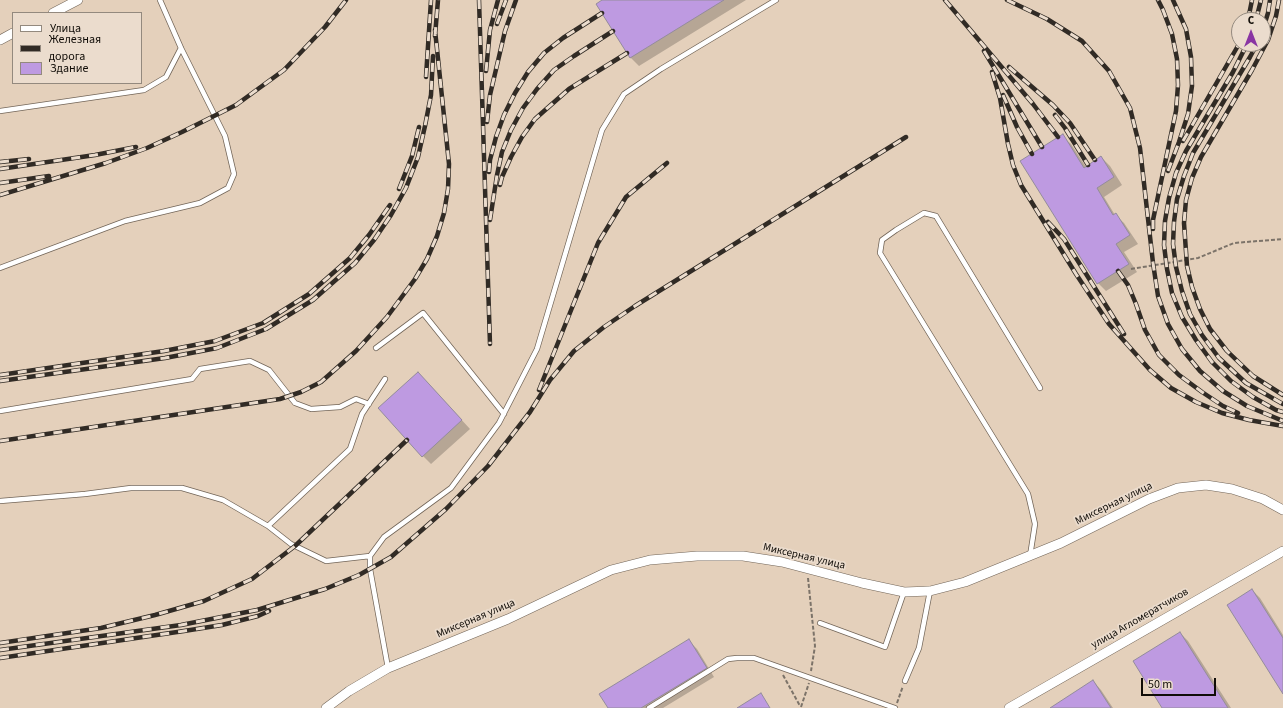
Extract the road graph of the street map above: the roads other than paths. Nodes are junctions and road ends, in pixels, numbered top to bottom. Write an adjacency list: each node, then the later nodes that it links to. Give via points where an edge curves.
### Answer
1 (78, 0): 4 (street)
2 (160, 0): 7 (lane)
3 (776, 0): 15 (lane, via 624,94 602,130 537,349)
4 (55, 12)
5 (12, 34): 6 (street)
6 (0, 40)
7 (181, 48): 8 (lane, via 166,77 144,90); 9 (lane, via 225,136 234,174 228,188 200,203 125,221)
8 (0, 110)
9 (0, 268)
10 (376, 348): 15 (lane, via 423,313)
11 (385, 379): 13 (lane)
12 (1040, 388): 21 (lane, via 936,216 924,213 882,240 880,253 1028,494 1035,524)
13 (369, 404): 14 (lane, via 356,399 340,407 306,407 295,403 270,370 250,361 200,369 192,378); 18 (lane, via 362,414 350,449)
14 (0, 411)
15 (504, 414): 20 (lane, via 451,488 384,537)
16 (0, 501): 18 (lane, via 131,488 182,488 224,500)
17 (1283, 510): 21 (street, Миксерная улица, via 1263,499 1232,489 1206,485 1178,488 1149,499)
18 (268, 526): 20 (lane, via 291,544 326,561)
19 (1283, 551): 30 (street, улица Агломератчиков)
20 (370, 556): 25 (lane, via 370,569)
21 (1030, 556): 22 (street, Миксерная улица, via 965,582)
22 (930, 591): 23 (street, Миксерная улица); 26 (lane, via 918,648)
23 (904, 592): 24 (lane, via 886,647); 25 (street, Миксерная улица, via 782,562 743,556 650,560 611,570 508,619)
24 (820, 623)
25 (388, 668): 27 (street, Миксерная улица)
26 (905, 681)
27 (326, 708)
28 (649, 708): 29 (lane, via 728,659 737,658 754,658)
29 (895, 708)
30 (1009, 708)

